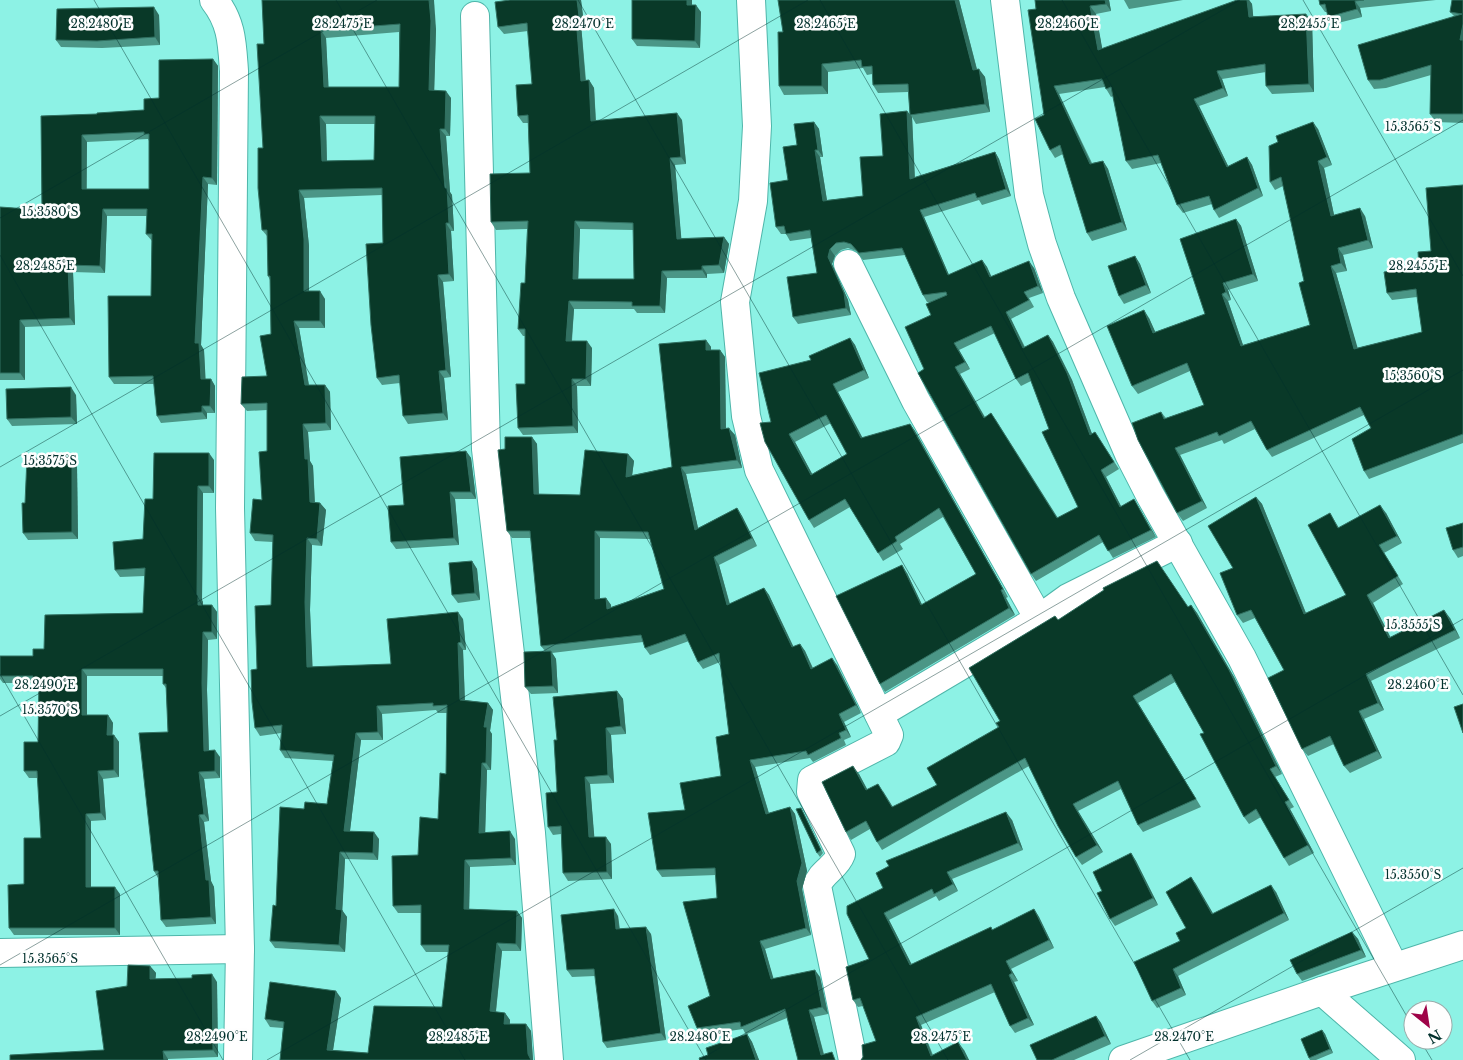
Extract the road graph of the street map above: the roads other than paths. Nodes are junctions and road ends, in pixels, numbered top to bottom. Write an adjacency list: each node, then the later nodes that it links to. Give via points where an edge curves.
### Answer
1 (214, 0): 10 (street, via 226,15 234,71 230,508)
2 (751, 0): 8 (street, via 757,126 753,200 735,302 746,416 759,470)
3 (1005, 0): 6 (street, via 1029,195 1042,244 1061,298 1129,454)
4 (475, 16): 15 (street, via 486,449 531,833)
5 (848, 264): 7 (street, via 916,402)
6 (1178, 543): 7 (street, via 1068,598); 12 (street, via 1242,658)
7 (1039, 619): 8 (street)
8 (880, 714): 16 (street, via 890,734 886,742 812,780 810,785 841,854 838,861 819,877 817,886)
9 (1463, 945): 12 (street)
10 (240, 949): 11 (street); 14 (street)
11 (0, 953)
12 (1394, 967): 13 (street)
13 (1322, 991): 17 (street); 18 (street)
14 (238, 1060)
15 (549, 1060)
16 (853, 1060)
17 (1124, 1060)
18 (1401, 1060)

